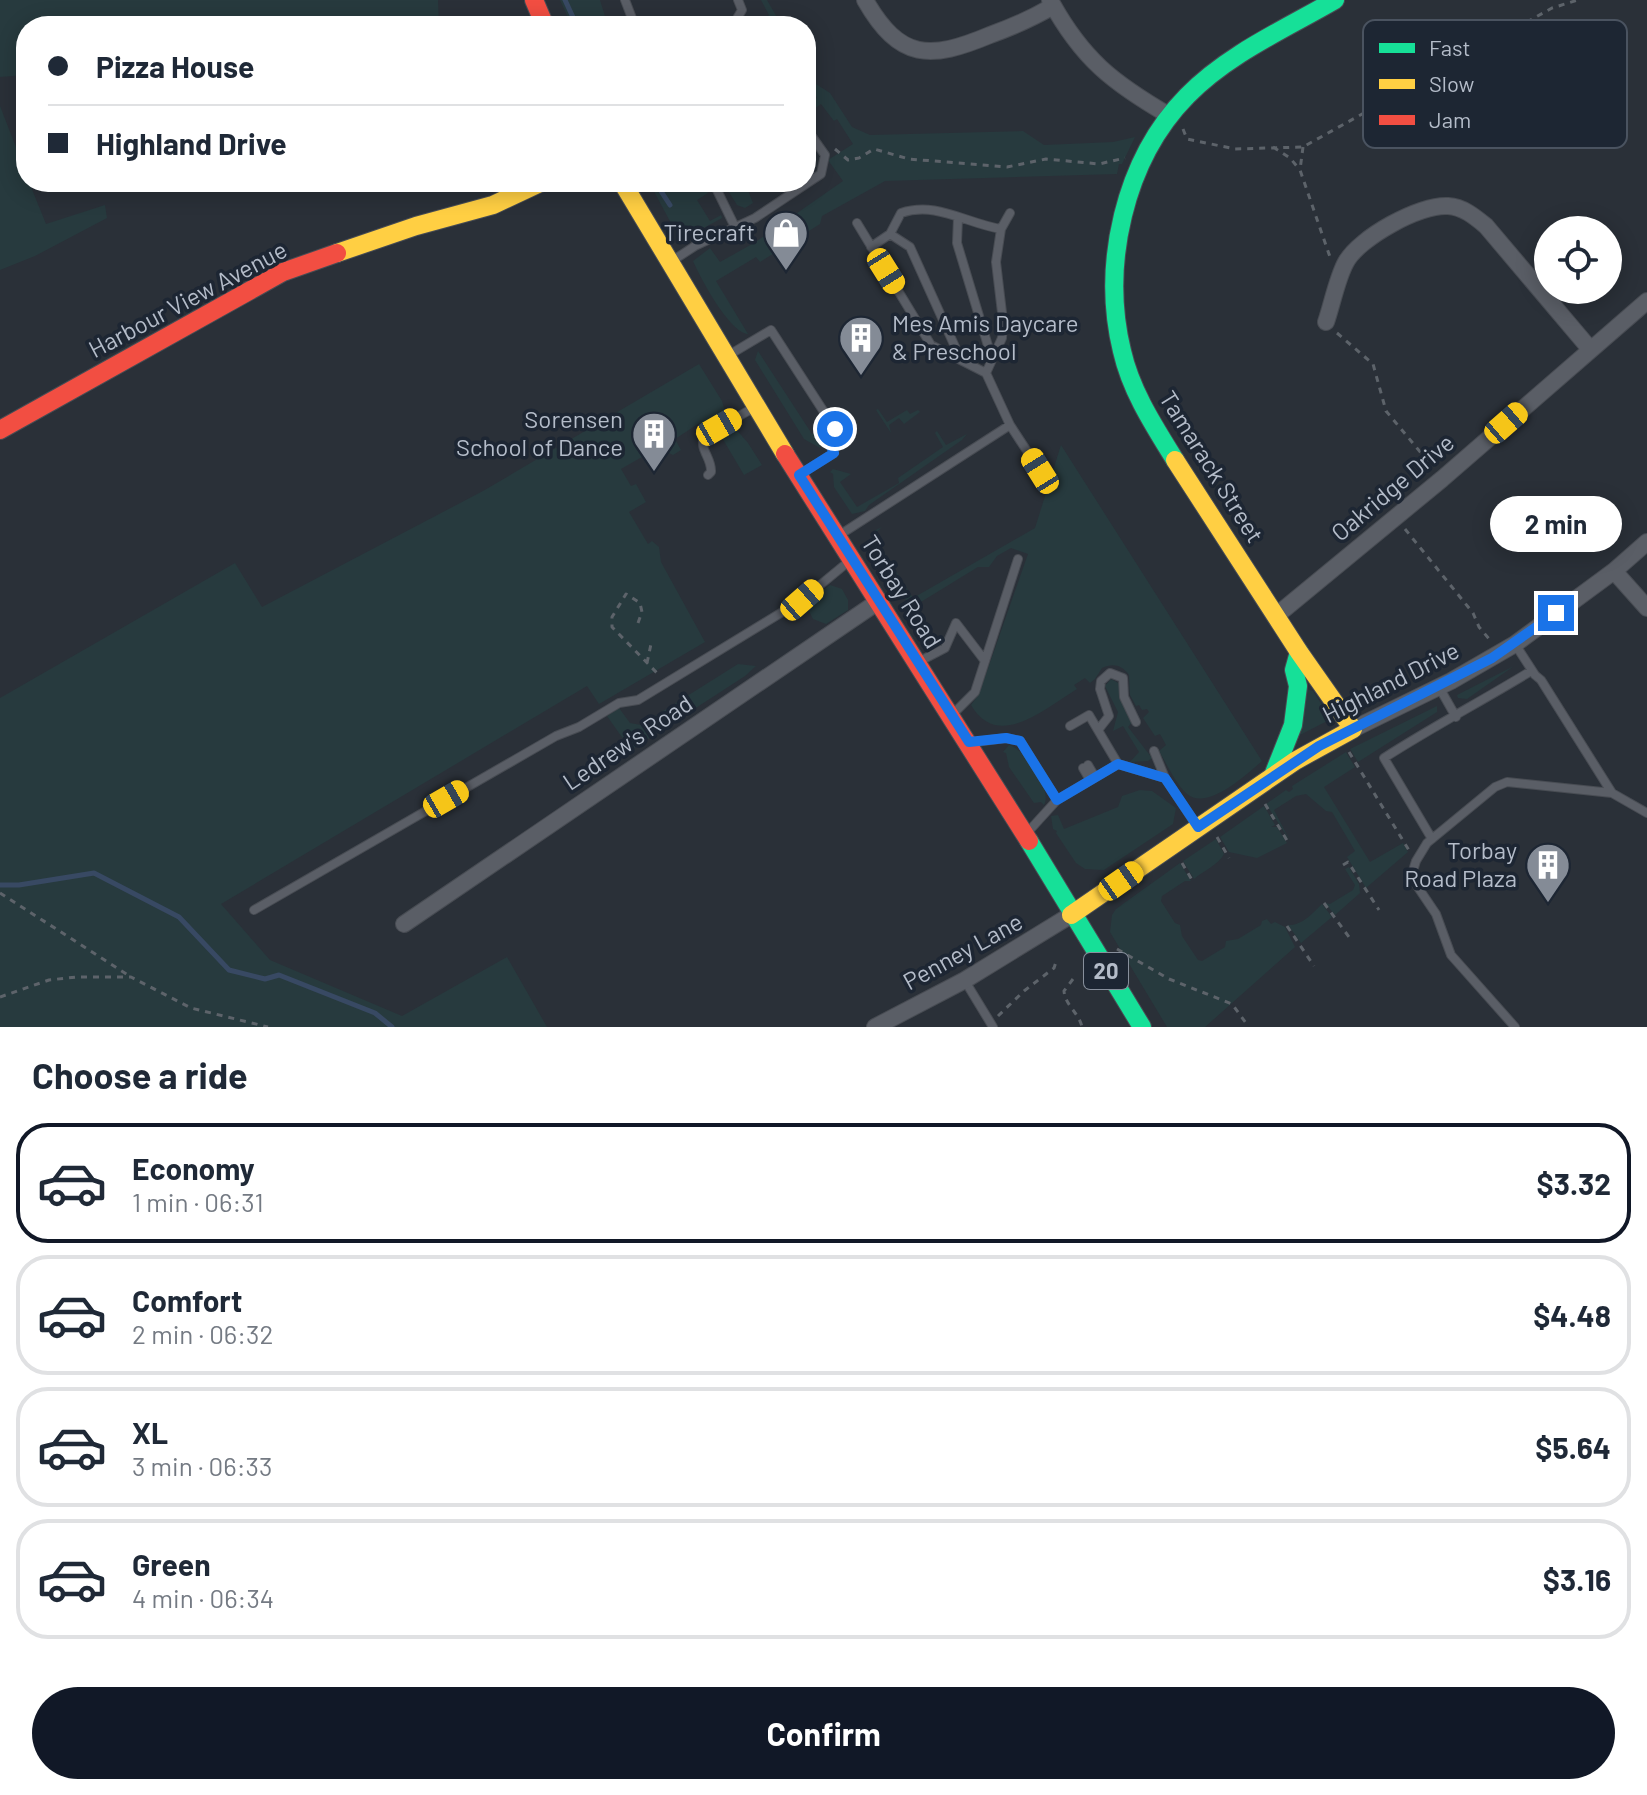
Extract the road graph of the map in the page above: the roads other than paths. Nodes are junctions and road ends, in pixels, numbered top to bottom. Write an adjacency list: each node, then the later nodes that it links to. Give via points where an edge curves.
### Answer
1 (865, 0): 3 (street, via 896,41 935,52 959,48 1040,14)
2 (1335, 0): 4 (street, Tamarack Street, via 1220,69 1186,97)
3 (1052, 3): 4 (street, via 1095,65)
4 (1177, 122): 39 (street, Tamarack Street, via 1143,161 1118,232 1114,310 1121,350 1153,425)
5 (816, 142): 6 (lane, via 825,155)
6 (816, 177)
7 (521, 192): 28 (street, Harbour View Avenue, via 283,272)
8 (628, 192): 18 (street, Torbay Road / 20)
9 (718, 192): 14 (lane)
10 (794, 192): 14 (lane)
11 (1010, 213): 15 (lane)
12 (958, 218): 15 (lane); 16 (lane, via 929,207 913,209 901,213); 23 (lane, via 957,243)
13 (857, 223): 17 (lane)
14 (735, 227): 18 (lane)
15 (1001, 229): 23 (lane, via 996,262 1002,338)
16 (890, 234): 17 (lane); 24 (lane, via 910,247)
17 (871, 247): 24 (lane, via 931,345)
18 (667, 263): 22 (street, Torbay Road / 20)
19 (1647, 301): 21 (street, Oakridge Drive)
20 (1326, 322): 21 (street, via 1345,263 1359,246 1411,215 1449,206 1469,212 1486,226)
21 (1590, 349): 39 (street, Oakridge Drive)
22 (725, 358): 26 (street, Torbay Road / 20); 31 (lane, via 771,330 835,429 829,442 834,453)
23 (992, 360): 25 (lane)
24 (962, 361): 25 (lane)
25 (986, 373): 27 (lane)
26 (755, 407): 30 (lane, via 704,436 702,448 712,467); 31 (street, Torbay Road / 20)
27 (1010, 425): 29 (lane); 32 (lane)
28 (0, 430)
29 (1040, 471)
30 (708, 475)
31 (799, 475): 32 (street, Torbay Road / 20)
32 (838, 536): 34 (street, Torbay Road / 20)
33 (1647, 542): 36 (street, Highland Drive)
34 (852, 559): 37 (street, Torbay Road / 20); 67 (lane, via 802,600 638,700 619,703 556,736)
35 (1018, 559): 42 (lane)
36 (1614, 571): 38 (street); 40 (street, Highland Drive)
37 (879, 601): 43 (street, Torbay Road / 20); 69 (street, Ledrew's Road)
38 (1647, 608)
39 (1277, 615): 41 (street, Tamarack Street)
40 (1515, 644): 44 (lane); 45 (street, Highland Drive)
41 (1299, 652): 50 (street, Tamarack Street); 57 (street, via 1293,725)
42 (985, 661): 43 (lane, via 956,623 945,648); 46 (lane, via 975,692)
43 (917, 662): 46 (street, Torbay Road / 20)
44 (1531, 671): 47 (lane); 61 (lane)
45 (1439, 687): 47 (lane); 50 (street, Highland Drive)
46 (951, 715): 52 (street, Torbay Road / 20)
47 (1456, 717): 66 (lane, via 1384,758)
48 (1136, 722): 51 (lane, via 1123,678 1110,673 1100,689 1109,716)
49 (1070, 726): 51 (lane, via 1089,715)
50 (1353, 729): 57 (street, Highland Drive)
51 (1098, 730): 54 (lane)
52 (969, 742): 62 (lane, via 1020,741); 65 (street, Torbay Road / 20)
53 (1154, 751): 56 (lane)
54 (1118, 764): 56 (lane); 58 (lane)
55 (1085, 767): 58 (lane)
56 (1165, 778): 64 (lane)
57 (1272, 778): 64 (street, Highland Drive)
58 (1092, 779): 59 (lane)
59 (1080, 786): 60 (lane); 60 (lane, via 1066,779)
60 (1068, 793): 62 (lane)
61 (1612, 793): 63 (lane); 66 (lane, via 1500,784)
62 (1057, 800): 65 (lane)
63 (1647, 813)
64 (1198, 827): 68 (street, Highland Drive)
65 (1026, 835): 68 (street, Torbay Road / 20)
66 (1432, 839): 74 (lane, via 1411,877 1436,914 1451,955)
67 (254, 910)
68 (1071, 915): 70 (street, Penney Lane); 73 (street, Torbay Road / 20)
69 (404, 924)
70 (965, 980): 71 (street, Penney Lane); 72 (lane)
71 (875, 1027)
72 (993, 1027)
73 (1142, 1027)
74 (1515, 1027)

